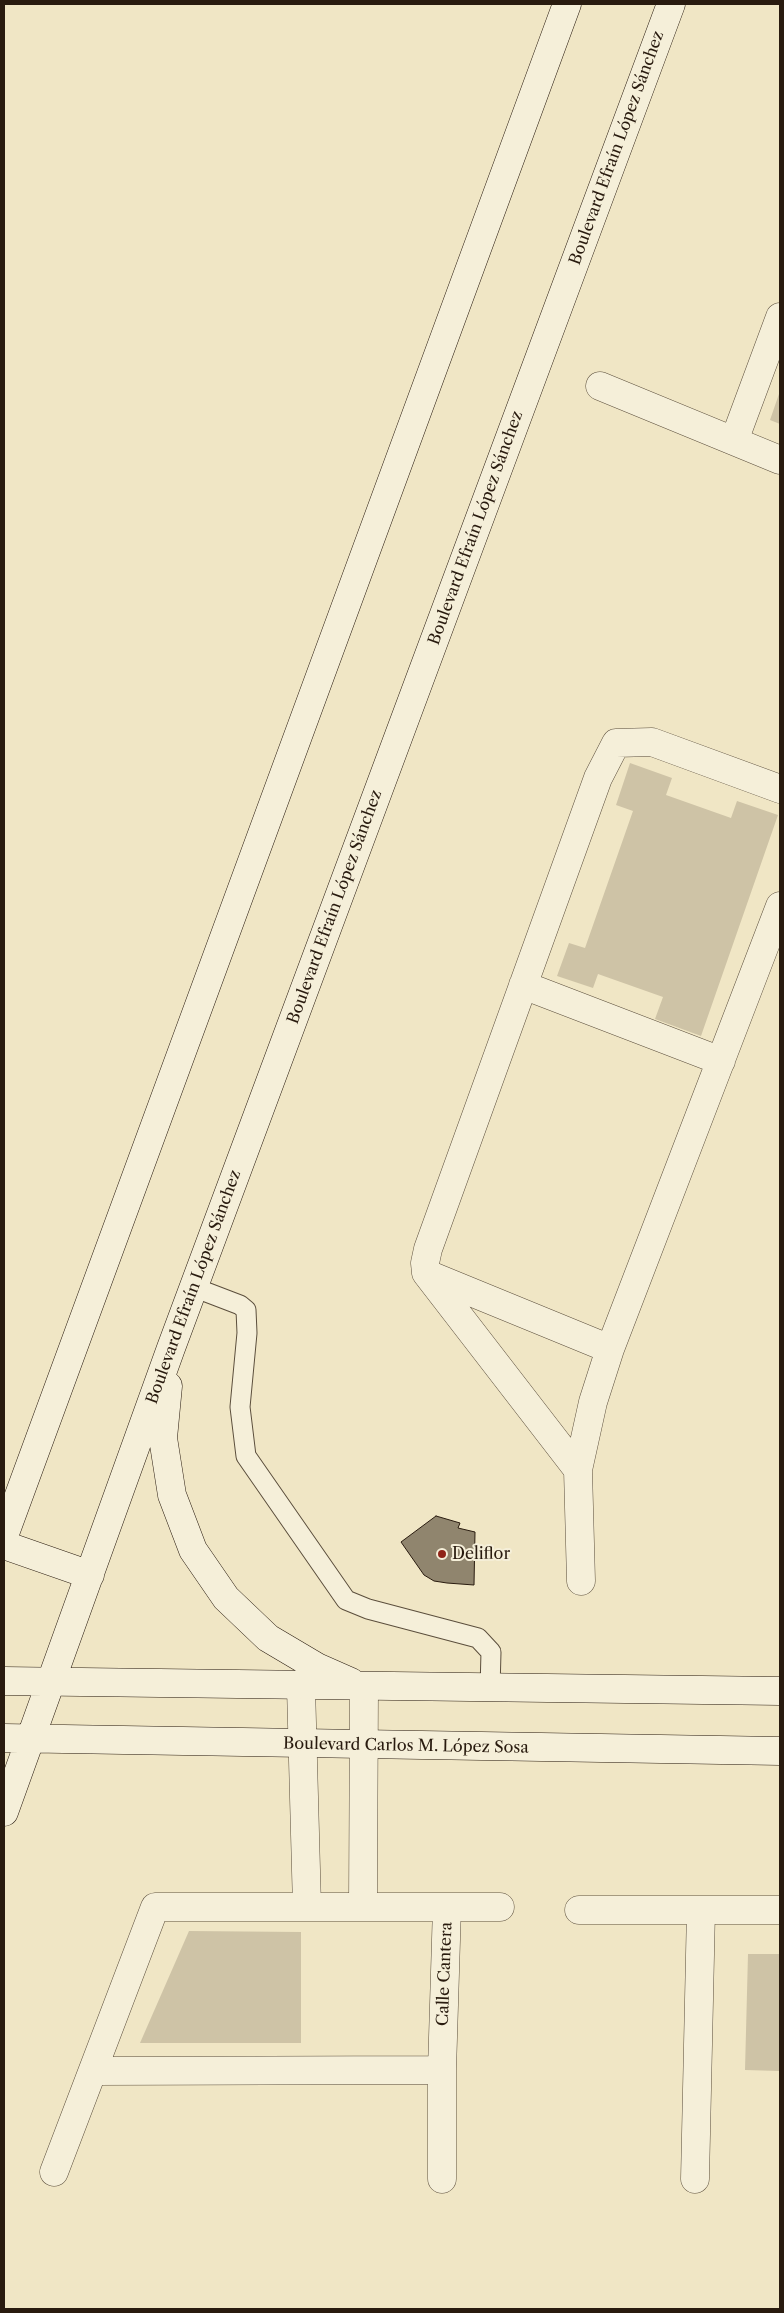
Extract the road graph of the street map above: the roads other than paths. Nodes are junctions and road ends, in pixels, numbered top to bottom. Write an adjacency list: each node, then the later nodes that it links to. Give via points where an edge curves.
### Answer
1 (567, 4): 16 (street)
2 (671, 4): 12 (street, Boulevard Efraín López Sánchez)
3 (780, 317): 5 (street)
4 (600, 386): 5 (street)
5 (734, 440): 6 (street)
6 (780, 460)
7 (780, 789): 9 (street, via 652,742 616,743 598,778)
8 (780, 906): 10 (street)
9 (523, 985): 10 (street); 11 (street, via 428,1249)
10 (721, 1061): 14 (street)
11 (426, 1273): 14 (street); 15 (street)
12 (193, 1287): 13 (street, Boulevard Efraín López Sánchez); 24 (lane, via 246,1310 240,1407 246,1456 346,1600 368,1609 478,1638 491,1652)
13 (171, 1348): 18 (street, Boulevard Efraín López Sánchez); 23 (street, via 163,1438 172,1495 193,1550 226,1598 268,1638 317,1667)
14 (610, 1349): 15 (street, via 593,1402)
15 (578, 1470): 19 (street)
16 (4, 1536)
17 (4, 1545): 18 (street)
18 (90, 1575): 21 (street, Boulevard Efraín López Sánchez)
19 (581, 1581)
20 (4, 1681): 21 (street)
21 (53, 1681): 22 (street); 27 (street, Boulevard Efraín López Sánchez)
22 (301, 1686): 23 (street); 28 (street)
23 (364, 1687): 24 (street); 29 (street)
24 (490, 1689): 25 (street)
25 (780, 1691)
26 (4, 1738): 27 (street, Boulevard Carlos M. López Sosa)
27 (32, 1738): 28 (street, Boulevard Carlos M. López Sosa); 31 (street, Boulevard Efraín López Sánchez)
28 (303, 1744): 29 (street, Boulevard Carlos M. López Sosa); 32 (street)
29 (364, 1745): 30 (street, Boulevard Carlos M. López Sosa); 33 (street)
30 (780, 1751)
31 (4, 1812)
32 (307, 1907): 33 (street, Calle Cantera); 40 (street, Calle Cantera, via 155,1907)
33 (363, 1907): 34 (street, Calle Cantera)
34 (447, 1907): 35 (street); 39 (street, Calle Cantera)
35 (500, 1907)
36 (579, 1910): 37 (street)
37 (702, 1910): 38 (street); 43 (street)
38 (780, 1910)
39 (442, 2070): 40 (street); 42 (street, Calle Cantera)
40 (92, 2071): 41 (street)
41 (54, 2172)
42 (442, 2179)
43 (695, 2179)

